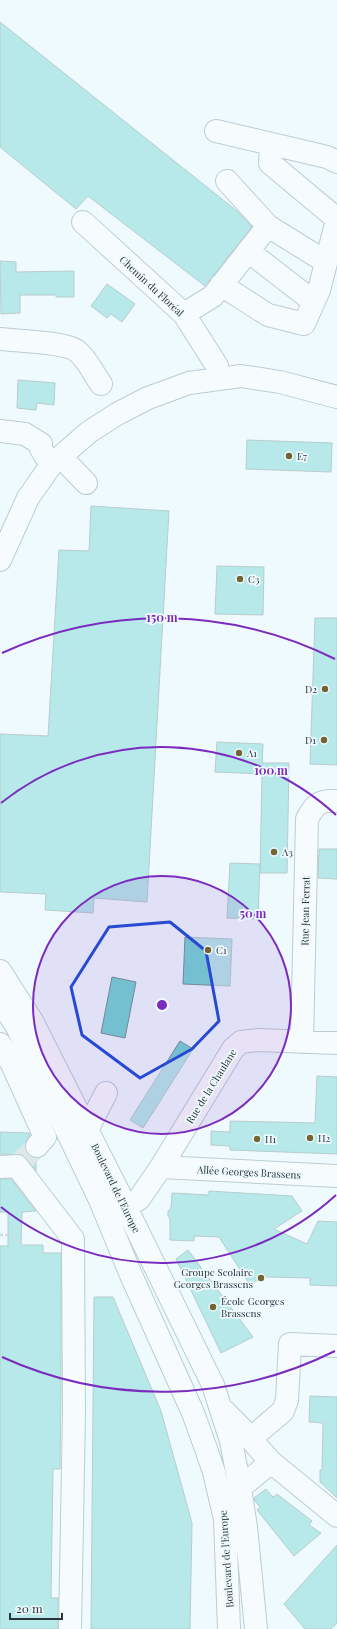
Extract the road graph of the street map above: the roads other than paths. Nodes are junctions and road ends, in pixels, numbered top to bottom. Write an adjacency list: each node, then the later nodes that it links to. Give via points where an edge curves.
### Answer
1 (216, 131): 2 (street)
2 (271, 144): 3 (street, via 327,157); 5 (street, via 270,163)
3 (337, 162)
4 (227, 181): 7 (street)
5 (337, 219): 9 (street)
6 (83, 222): 12 (street, Chemin du Floréal)
7 (268, 226): 8 (street); 9 (street)
8 (248, 251): 10 (street); 11 (street)
9 (326, 262): 11 (street)
10 (221, 285): 11 (street, via 268,315 304,324); 12 (street, via 212,296)
11 (314, 302)
12 (184, 314): 14 (street, Chemin du Floréal, via 217,366)
13 (0, 339): 15 (street, via 76,350)
14 (220, 379): 16 (street, via 241,376 280,382); 18 (street, via 189,383 142,401 90,432)
15 (101, 384)
16 (337, 397)
17 (0, 431): 18 (street, via 25,434 40,444 41,449)
18 (56, 461): 19 (street); 20 (street, via 28,498)
19 (86, 483)
20 (0, 560)
21 (337, 801): 24 (street, Rue Jean Ferrat, via 314,806 307,819)
22 (0, 971): 28 (street, Boulevard de l'Europe, via 32,1021)
23 (0, 1000): 34 (street, Boulevard de l'Europe, via 17,1028)
24 (302, 1042): 26 (street, Rue de la Chaulane); 31 (street, Rue de la Chaulane, via 241,1042 230,1054)
25 (0, 1044): 29 (street, via 45,1137)
26 (337, 1044)
27 (106, 1092): 28 (street)
28 (87, 1130): 33 (street, Boulevard de l'Europe)
29 (37, 1146)
30 (0, 1167): 42 (street, via 17,1166 73,1239 74,1413)
31 (161, 1167): 32 (street, Allée Georges Brassens); 33 (street, Rue de la Chaulane, via 139,1199)
32 (337, 1176)
33 (126, 1207): 34 (street, Rue de la Chaulane); 37 (street, Boulevard de l'Europe, via 213,1385)
34 (105, 1214): 35 (street, Boulevard de l'Europe)
35 (119, 1246): 37 (street, Boulevard de l'Europe, via 138,1260 207,1399); 43 (street, Boulevard de l'Europe, via 193,1413 214,1472 225,1519)
36 (337, 1346): 38 (street, via 290,1344 287,1400 283,1411)
37 (222, 1409): 38 (street); 40 (street, Boulevard de l'Europe)
38 (250, 1439): 39 (street)
39 (271, 1462): 40 (street); 41 (street)
40 (240, 1488): 44 (street, Boulevard de l'Europe)
41 (336, 1514)
42 (70, 1629)
43 (229, 1629)
44 (256, 1629)

